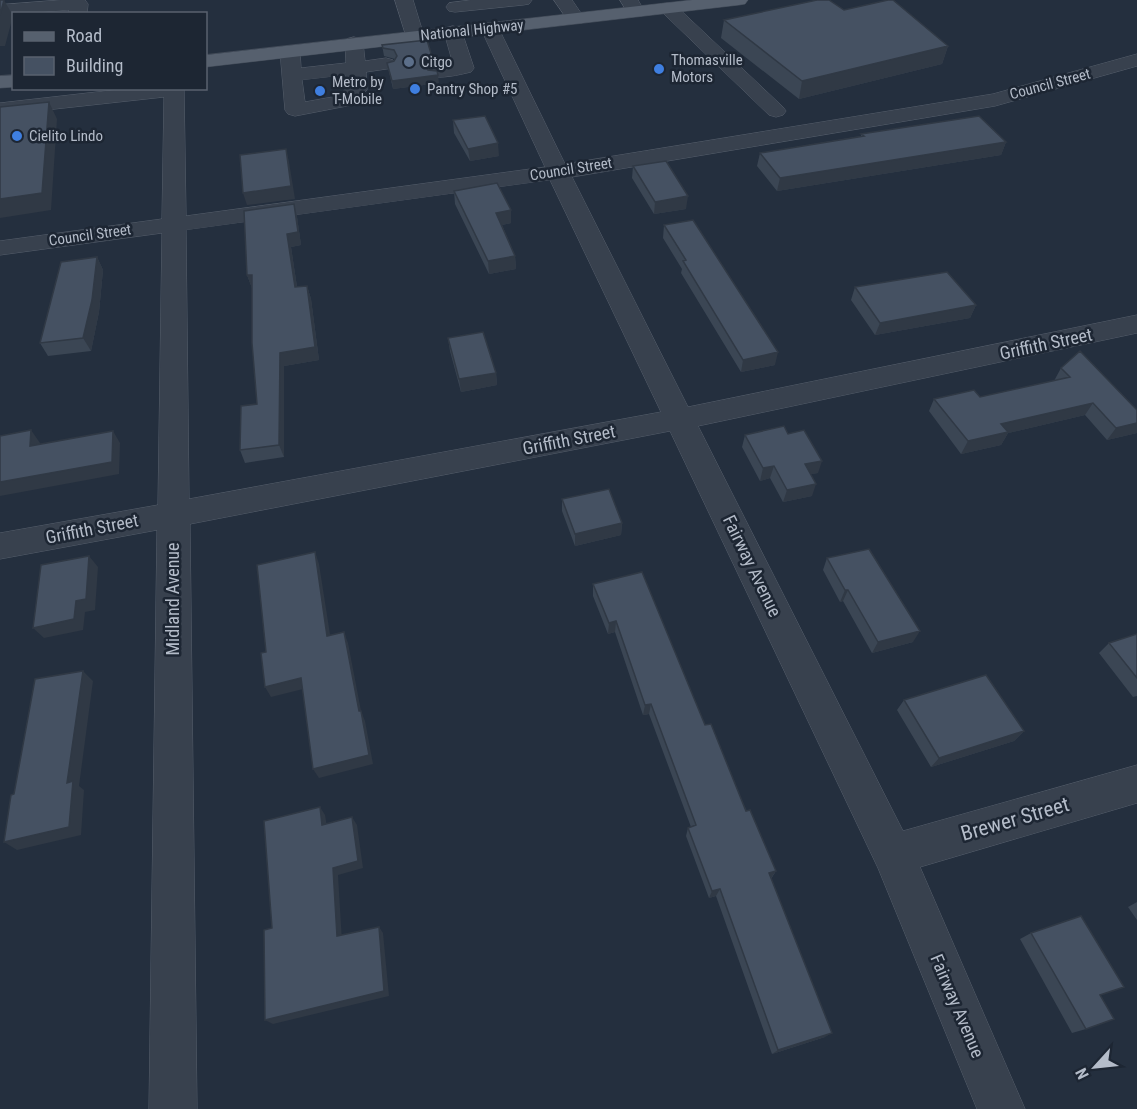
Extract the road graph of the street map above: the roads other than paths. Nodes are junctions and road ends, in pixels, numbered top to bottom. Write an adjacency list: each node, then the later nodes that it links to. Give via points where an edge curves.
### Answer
1 (404, 0): 11 (street)
2 (523, 0): 5 (street)
3 (563, 0): 10 (street)
4 (739, 0): 7 (main road, National Highway)
5 (452, 4): 12 (street, Fairway Avenue)
6 (633, 6): 7 (main road, National Highway); 10 (main road, National Highway)
7 (668, 8): 23 (street)
8 (0, 10): 9 (street, via 79,4)
9 (78, 12)
10 (576, 19): 12 (main road, National Highway)
11 (415, 36): 12 (main road, National Highway); 17 (main road, National Highway)
12 (465, 39): 16 (street, via 464,68); 24 (street, Fairway Avenue)
13 (290, 51): 15 (main road, National Highway); 17 (main road, National Highway); 19 (street)
14 (1137, 60): 24 (street, Council Street, via 995,100)
15 (207, 61)
16 (432, 61)
17 (355, 62): 18 (street); 19 (street); 19 (street, via 357,90 345,101 295,110)
18 (387, 66)
19 (292, 75)
20 (165, 90): 22 (street)
21 (174, 90): 25 (street, Midland Avenue)
22 (0, 109)
23 (776, 111)
24 (558, 172): 25 (street, Council Street); 28 (street, Fairway Avenue)
25 (174, 223): 26 (street, Council Street); 29 (street, Midland Avenue)
26 (0, 248)
27 (1137, 324): 28 (street, Griffith Street)
28 (679, 419): 29 (street, Griffith Street); 32 (street, Fairway Avenue)
29 (173, 513): 30 (street, Griffith Street); 33 (street, Midland Avenue)
30 (0, 546)
31 (1137, 784): 32 (street, Brewer Street)
32 (893, 854): 34 (street, Fairway Avenue)
33 (173, 1109)
34 (1001, 1109)

